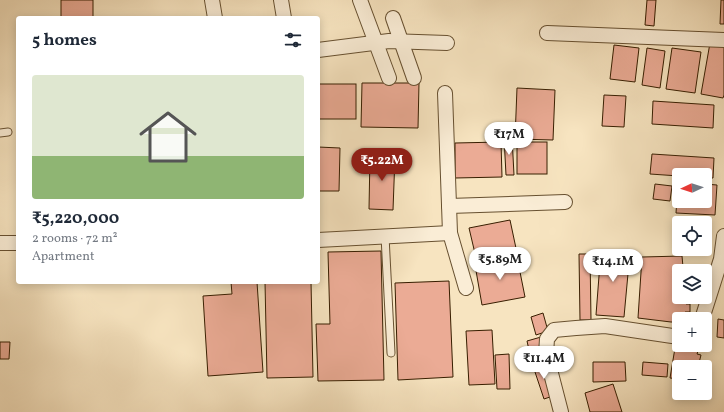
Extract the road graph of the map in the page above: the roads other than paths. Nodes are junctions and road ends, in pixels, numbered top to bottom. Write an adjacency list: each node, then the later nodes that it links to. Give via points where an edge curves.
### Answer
1 (212, 0): 4 (street)
2 (281, 0): 5 (street)
3 (360, 0): 10 (street)
4 (214, 16)
5 (284, 16)
6 (392, 18): 9 (street)
7 (547, 33): 8 (street)
8 (724, 40)
9 (401, 41): 10 (street); 11 (street); 14 (street)
10 (376, 42): 12 (street); 13 (street)
11 (446, 43)
12 (320, 50)
13 (389, 78)
14 (414, 78)
15 (445, 93): 19 (street)
16 (8, 132): 17 (lane)
17 (0, 133)
18 (565, 202): 19 (street)
19 (449, 206): 20 (street)
20 (450, 233): 21 (street); 26 (street)
21 (385, 236): 23 (street); 29 (lane)
22 (724, 236): 27 (street, via 721,259)
23 (320, 240)
24 (0, 243): 25 (street)
25 (16, 243)
26 (466, 288)
27 (704, 312)
28 (672, 336): 30 (street, via 605,326 554,330 547,339 546,354)
29 (391, 353)
30 (561, 412)

